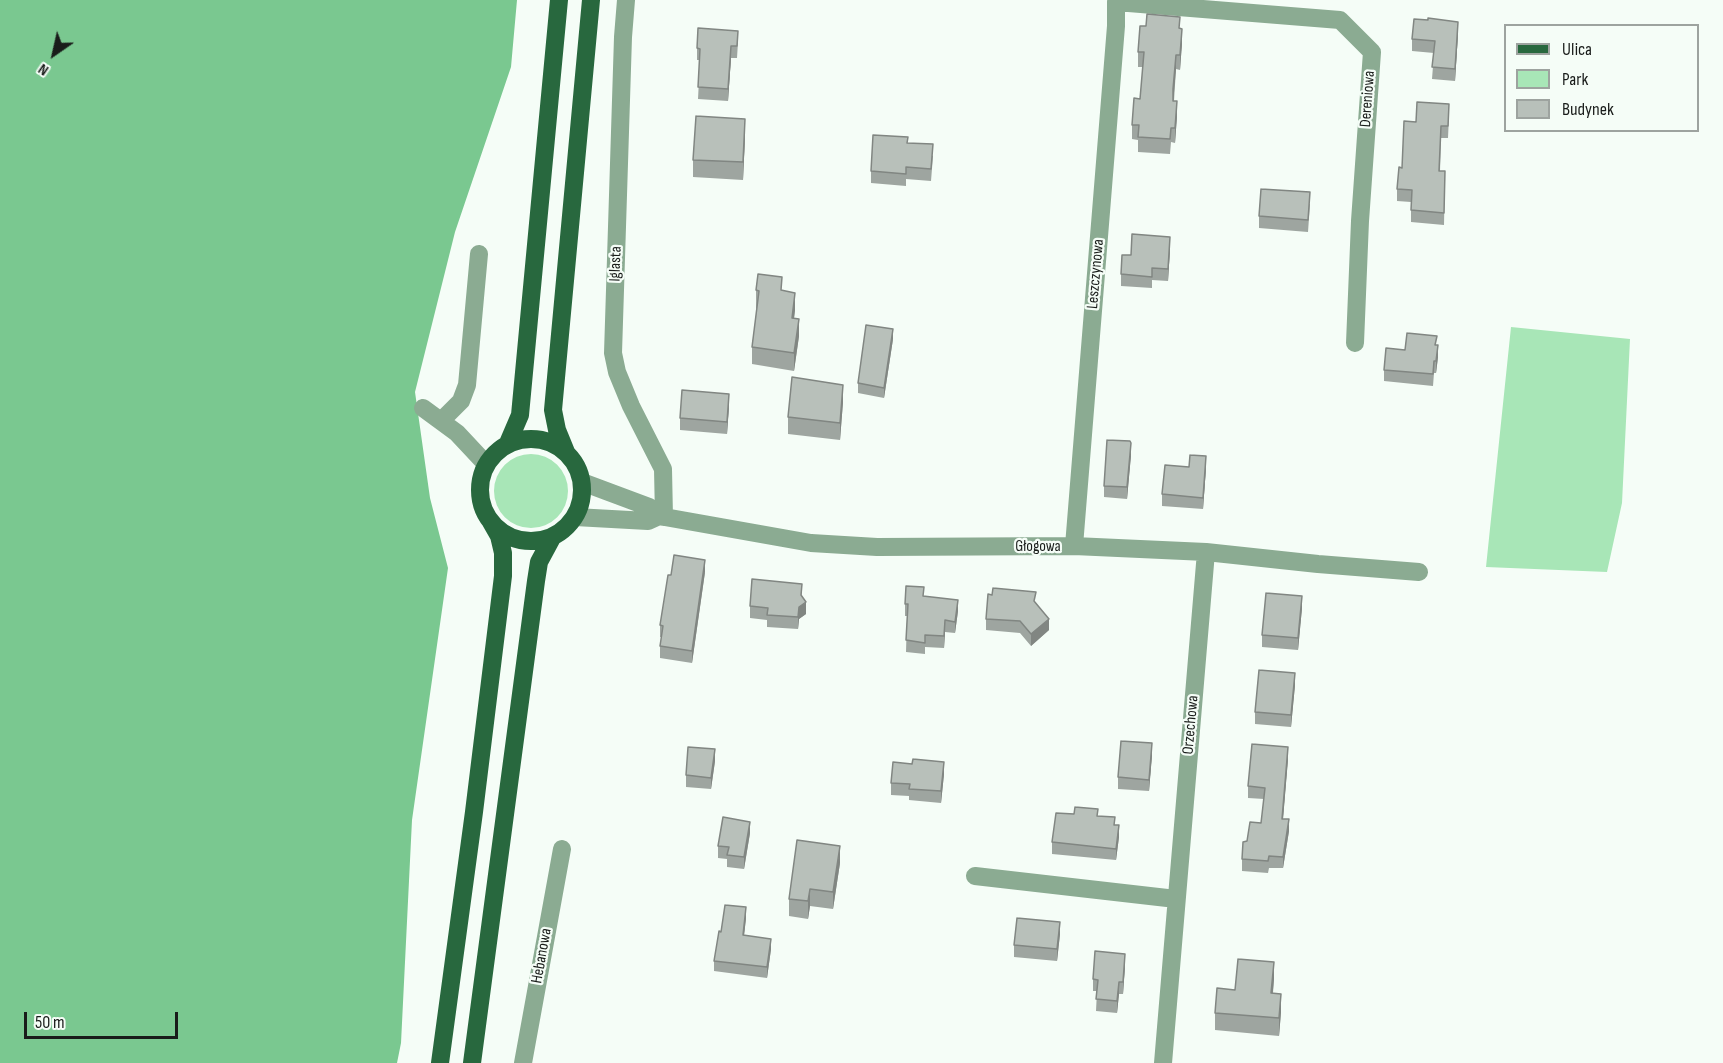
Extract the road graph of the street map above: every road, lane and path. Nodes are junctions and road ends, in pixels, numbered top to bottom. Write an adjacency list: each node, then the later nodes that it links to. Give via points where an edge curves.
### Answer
1 (559, 0): 9 (main road, via 520,415)
2 (591, 0): 10 (main road, via 553,410)
3 (626, 0): 13 (street, Iglasta, via 613,353 616,372 663,469)
4 (1116, 2): 6 (street, Dereniowa, via 1340,20 1372,52); 17 (street, Leszczynowa)
5 (479, 254): 8 (street, via 467,385 461,401)
6 (1355, 344)
7 (423, 408): 8 (street)
8 (441, 421): 11 (street, via 458,433)
9 (508, 443): 10 (main road, via 538,439); 11 (main road)
10 (566, 452): 12 (main road, via 577,465)
11 (486, 464): 15 (main road, via 480,494)
12 (582, 482): 13 (street, Głogowa, via 649,507); 14 (main road, via 582,501)
13 (662, 516): 14 (street, Głogowa, via 648,521); 17 (street, Głogowa, via 811,543 877,547)
14 (574, 517): 16 (main road)
15 (491, 522): 16 (main road, via 513,538 534,541); 23 (main road, via 499,536 503,576)
16 (553, 536): 24 (main road, via 539,562 536,581)
17 (1074, 546): 18 (street, Głogowa)
18 (1206, 552): 19 (street, Głogowa); 22 (street, Orzechowa)
19 (1419, 572)
20 (562, 849): 25 (street, Hebanowa)
21 (975, 876): 22 (street)
22 (1176, 899): 26 (street, Orzechowa)
23 (440, 1063)
24 (472, 1063)
25 (523, 1063)
26 (1163, 1063)

